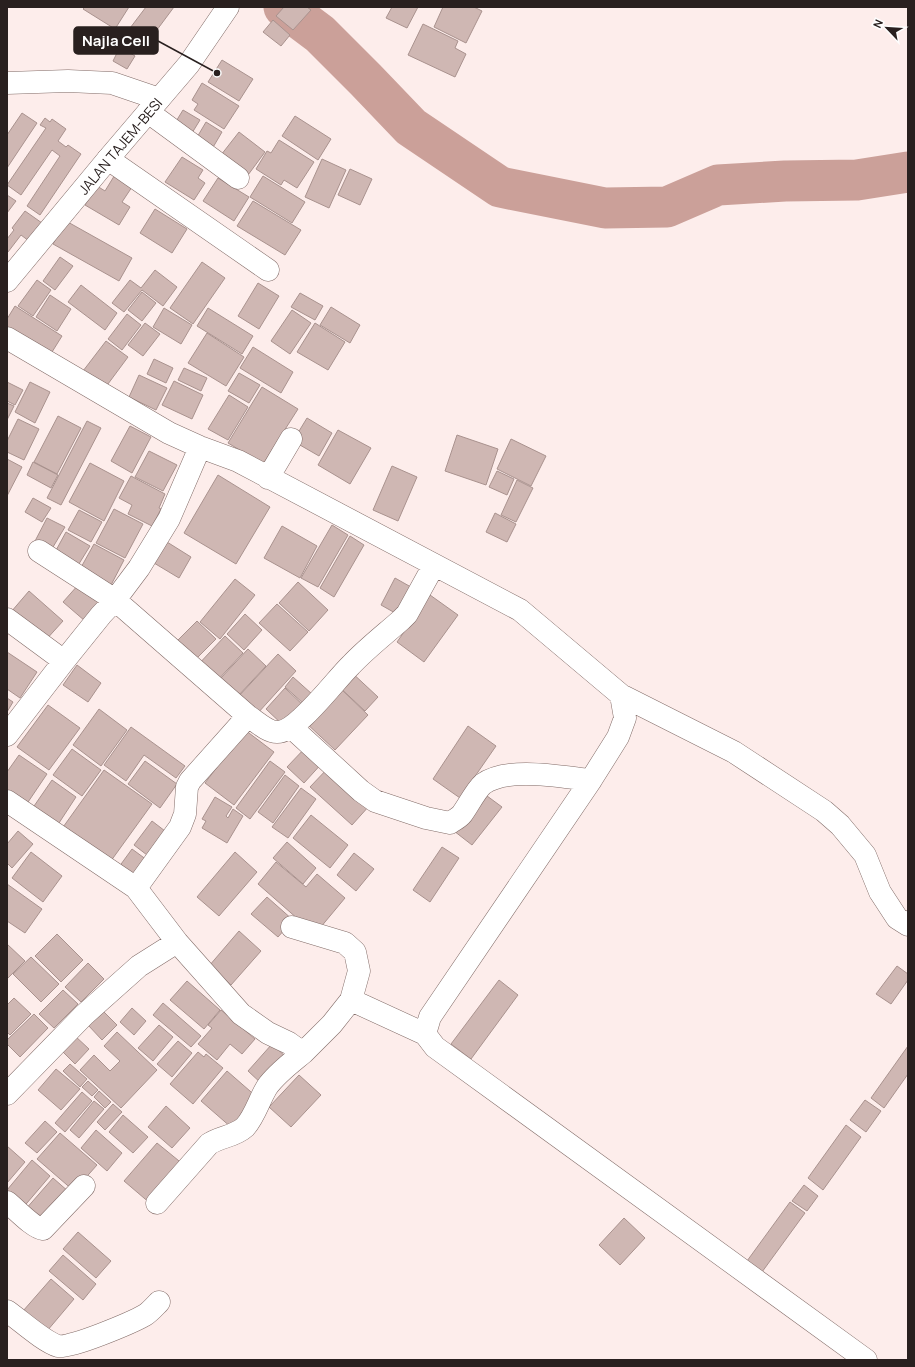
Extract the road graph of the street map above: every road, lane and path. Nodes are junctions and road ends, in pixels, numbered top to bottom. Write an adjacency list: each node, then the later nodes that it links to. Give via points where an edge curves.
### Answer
1 (228, 7): 3 (street, JALAN TAJEM-BESI, via 189,64)
2 (7, 83): 3 (street, via 112,82)
3 (154, 106): 4 (street, JALAN TAJEM-BESI); 5 (street)
4 (108, 159): 6 (street); 7 (street, JALAN TAJEM-BESI)
5 (238, 178)
6 (268, 270)
7 (7, 282)
8 (7, 338): 10 (street, via 169,433)
9 (291, 439): 11 (street)
10 (200, 447): 11 (street, via 238,461); 14 (street, via 169,519 140,568)
11 (268, 478): 13 (street)
12 (39, 552): 14 (street)
13 (434, 565): 17 (street, via 520,610); 19 (street, via 402,620 350,665 316,705)
14 (115, 600): 16 (street); 18 (street)
15 (7, 619): 16 (street)
16 (64, 661): 20 (street)
17 (621, 695): 21 (street, via 625,718 618,737); 24 (street, via 734,752 824,812 840,825 864,856 880,892 897,918)
18 (248, 716): 19 (street, via 276,733); 23 (street, via 190,781 187,787 185,814 180,827)
19 (291, 727): 21 (street, via 375,800 426,818 450,823 460,816 482,785 502,776 528,774)
20 (7, 735)
21 (591, 780): 28 (street, via 430,1017)
22 (7, 801): 23 (street)
23 (136, 888): 26 (street)
24 (908, 925)
25 (292, 927): 27 (street, via 345,943 355,952 359,971)
26 (178, 942): 29 (street, via 241,1014); 30 (street, via 138,966 84,1015)
27 (351, 1000): 28 (street); 29 (street, via 332,1024)
28 (426, 1034): 36 (street, via 435,1047)
29 (303, 1053): 33 (street, via 273,1080 246,1126 235,1135 209,1144)
30 (7, 1094)
31 (84, 1186): 32 (street, via 43,1229 34,1225)
32 (7, 1202)
33 (157, 1203)
34 (159, 1302): 35 (street, via 146,1314 77,1343 60,1346 50,1343)
35 (7, 1311)
36 (866, 1360)

